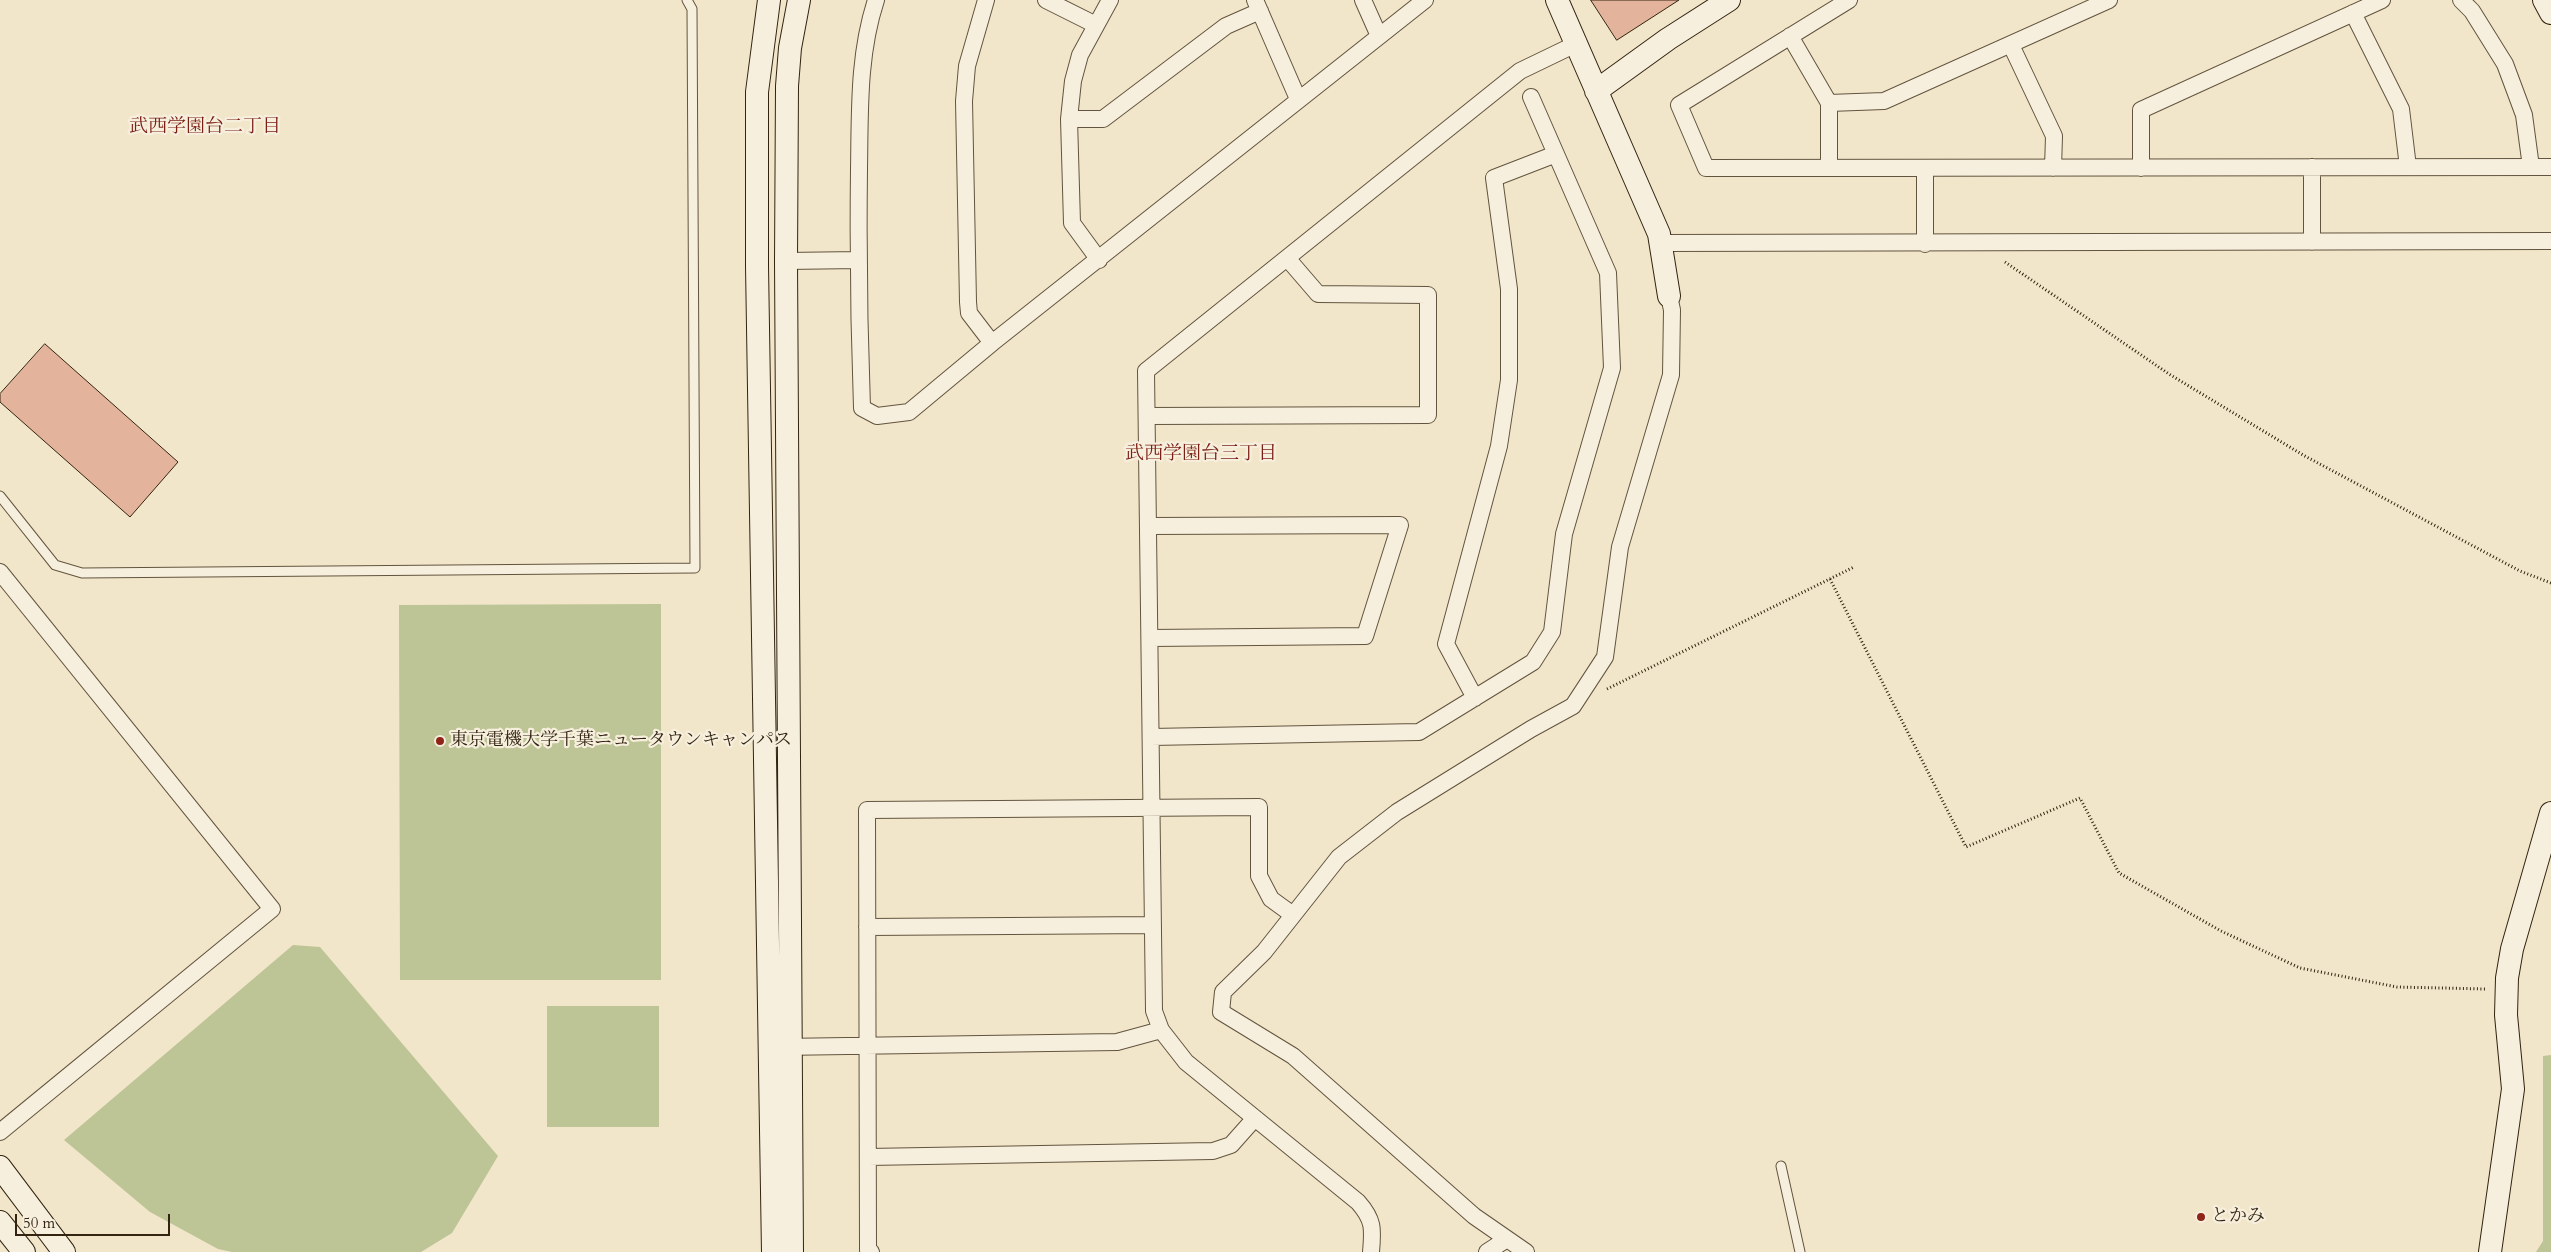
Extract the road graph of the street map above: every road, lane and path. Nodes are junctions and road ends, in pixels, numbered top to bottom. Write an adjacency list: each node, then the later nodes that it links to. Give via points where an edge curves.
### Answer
1 (687, 0): 51 (lane, via 692,9 695,568 82,573 55,565)
2 (770, 0): 69 (street, via 757,92 757,266)
3 (800, 0): 47 (street, via 790,48 787,86)
4 (876, 0): 45 (street, via 863,52 861,79)
5 (986, 0): 49 (street, via 967,66 964,100 969,313)
6 (1046, 0): 20 (street)
7 (1110, 0): 20 (street)
8 (1363, 0): 21 (street)
9 (1425, 0): 21 (street)
10 (1558, 0): 23 (street)
11 (1729, 0): 25 (street)
12 (1849, 0): 22 (street)
13 (2109, 0): 24 (street)
14 (2382, 0): 18 (street)
15 (2461, 0): 33 (street, via 2472,11 2505,64 2524,115)
16 (2544, 0): 19 (street)
17 (1258, 6): 27 (street); 29 (street, via 1226,26 1104,120)
18 (2353, 13): 32 (street, via 2401,109); 38 (street, via 2141,110)
19 (2551, 13)
20 (1096, 25): 29 (street, via 1080,55 1073,81)
21 (1379, 36): 27 (street)
22 (1790, 36): 28 (street); 35 (street, via 1679,105 1706,168)
23 (1576, 44): 25 (street); 44 (street, via 1520,71)
24 (2011, 45): 28 (street, via 1884,101); 37 (street, via 2054,136)
25 (1596, 91): 41 (street)
26 (1531, 97): 30 (street)
27 (1298, 99): 46 (street)
28 (1829, 103): 35 (street)
29 (1069, 120): 46 (street, via 1072,223)
30 (1556, 154): 58 (street, via 1608,273 1612,368 1564,534 1552,632 1533,662); 58 (street, via 1494,178 1509,289 1509,380 1499,446 1446,644)
31 (2312, 167): 32 (street); 38 (street); 40 (street)
32 (2408, 167): 33 (street)
33 (2530, 167): 34 (street)
34 (2551, 167)
35 (1828, 168): 36 (street)
36 (1925, 168): 37 (street); 42 (street)
37 (2052, 168): 38 (street)
38 (2141, 168)
39 (2551, 241): 40 (street)
40 (2312, 242): 43 (street)
41 (1661, 243): 42 (street); 48 (street)
42 (1925, 244): 43 (street)
43 (1979, 244): 56 (path, via 2169,374 2304,456 2520,571)
44 (1287, 258): 50 (street, via 1146,371); 50 (street, via 1318,294 1428,295 1428,415)
45 (858, 260): 47 (street); 49 (street, via 862,408 877,416 909,412)
46 (1099, 260): 49 (street)
47 (786, 261): 69 (street)
48 (1670, 296): 59 (street, via 1671,375 1620,547 1605,657)
49 (992, 343)
50 (1147, 416): 52 (street)
51 (0, 496)
52 (1148, 526): 57 (street); 57 (street, via 1400,525 1365,636)
53 (1854, 567): 55 (path)
54 (0, 572): 71 (street, via 272,909)
55 (1830, 579): 59 (path); 66 (path, via 1966,847 2080,798 2118,873 2221,931 2300,968 2397,987)
56 (2551, 583)
57 (1150, 638): 60 (street)
58 (1475, 698): 60 (street, via 1419,732)
59 (1573, 706): 63 (street, via 1397,812 1339,857)
60 (1151, 737): 61 (street)
61 (1152, 808): 63 (street, via 1259,807 1259,876 1272,899); 64 (street); 65 (street, via 867,810)
62 (2551, 812): 66 (street, via 2512,949)
63 (1293, 915): 76 (street, via 1264,952 1223,992 1221,1012 1293,1056 1474,1216)
64 (1153, 925): 65 (street); 67 (street, via 1154,1011)
65 (867, 927): 68 (street)
66 (2506, 990): 86 (street, via 2513,1089)
67 (1161, 1030): 68 (street, via 1117,1042); 70 (street, via 1186,1062)
68 (868, 1046): 69 (street); 72 (street)
69 (780, 1047): 79 (street); 80 (street)
70 (1255, 1118): 72 (street, via 1231,1145 1213,1151); 82 (street, via 1369,1214 1373,1229)
71 (0, 1132)
72 (868, 1157): 81 (street, via 868,1250)
73 (1781, 1166): 85 (lane)
74 (0, 1167): 78 (street)
75 (0, 1222): 77 (street)
76 (1507, 1239): 83 (street); 84 (street)
77 (24, 1252)
78 (64, 1252)
79 (773, 1252)
80 (792, 1252)
81 (871, 1252)
82 (1371, 1252)
83 (1487, 1252)
84 (1526, 1252)
85 (1800, 1252)
86 (2490, 1252)

